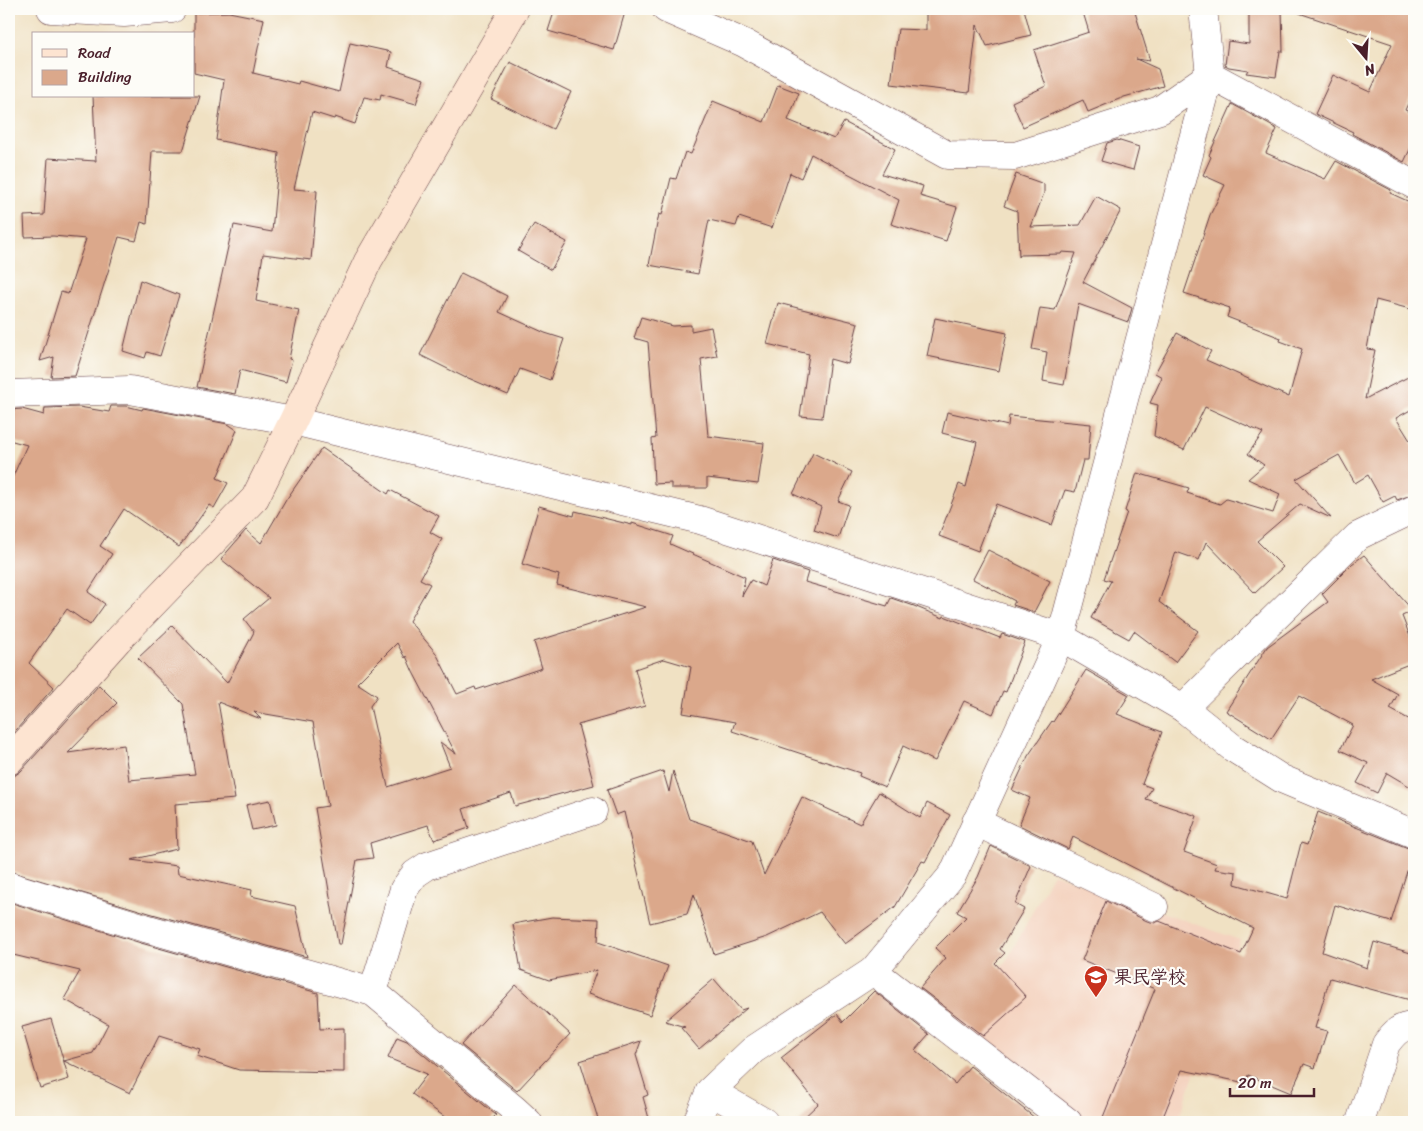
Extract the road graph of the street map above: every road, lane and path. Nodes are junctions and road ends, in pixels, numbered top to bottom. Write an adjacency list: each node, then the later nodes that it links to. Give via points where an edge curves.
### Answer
1 (51, 9): 2 (street, via 124,13)
2 (172, 9)
3 (515, 9): 9 (street, via 368,262)
4 (666, 9): 6 (street, via 744,43 947,155 1015,156 1160,110)
5 (1203, 9): 6 (street)
6 (1210, 75): 7 (street); 11 (street)
7 (1414, 185)
8 (9, 394): 9 (street, via 130,390)
9 (293, 422): 11 (street, via 700,520); 13 (street, via 255,498 118,640)
10 (1414, 509): 12 (street, via 1358,536)
11 (1061, 637): 12 (street); 15 (street)
12 (1183, 708): 16 (street, via 1233,748 1282,779)
13 (9, 761)
14 (593, 811): 20 (street, via 427,866 415,874 404,889)
15 (976, 822): 18 (street); 19 (street, via 952,874)
16 (1414, 834)
17 (9, 886): 20 (street)
18 (1154, 907)
19 (873, 971): 22 (street, via 753,1050); 26 (street)
20 (373, 992): 23 (street)
21 (1414, 1026): 27 (street, via 1404,1026 1386,1044)
22 (710, 1091): 24 (street); 25 (street)
23 (528, 1122)
24 (697, 1122)
25 (764, 1122)
26 (1068, 1122)
27 (1360, 1122)

